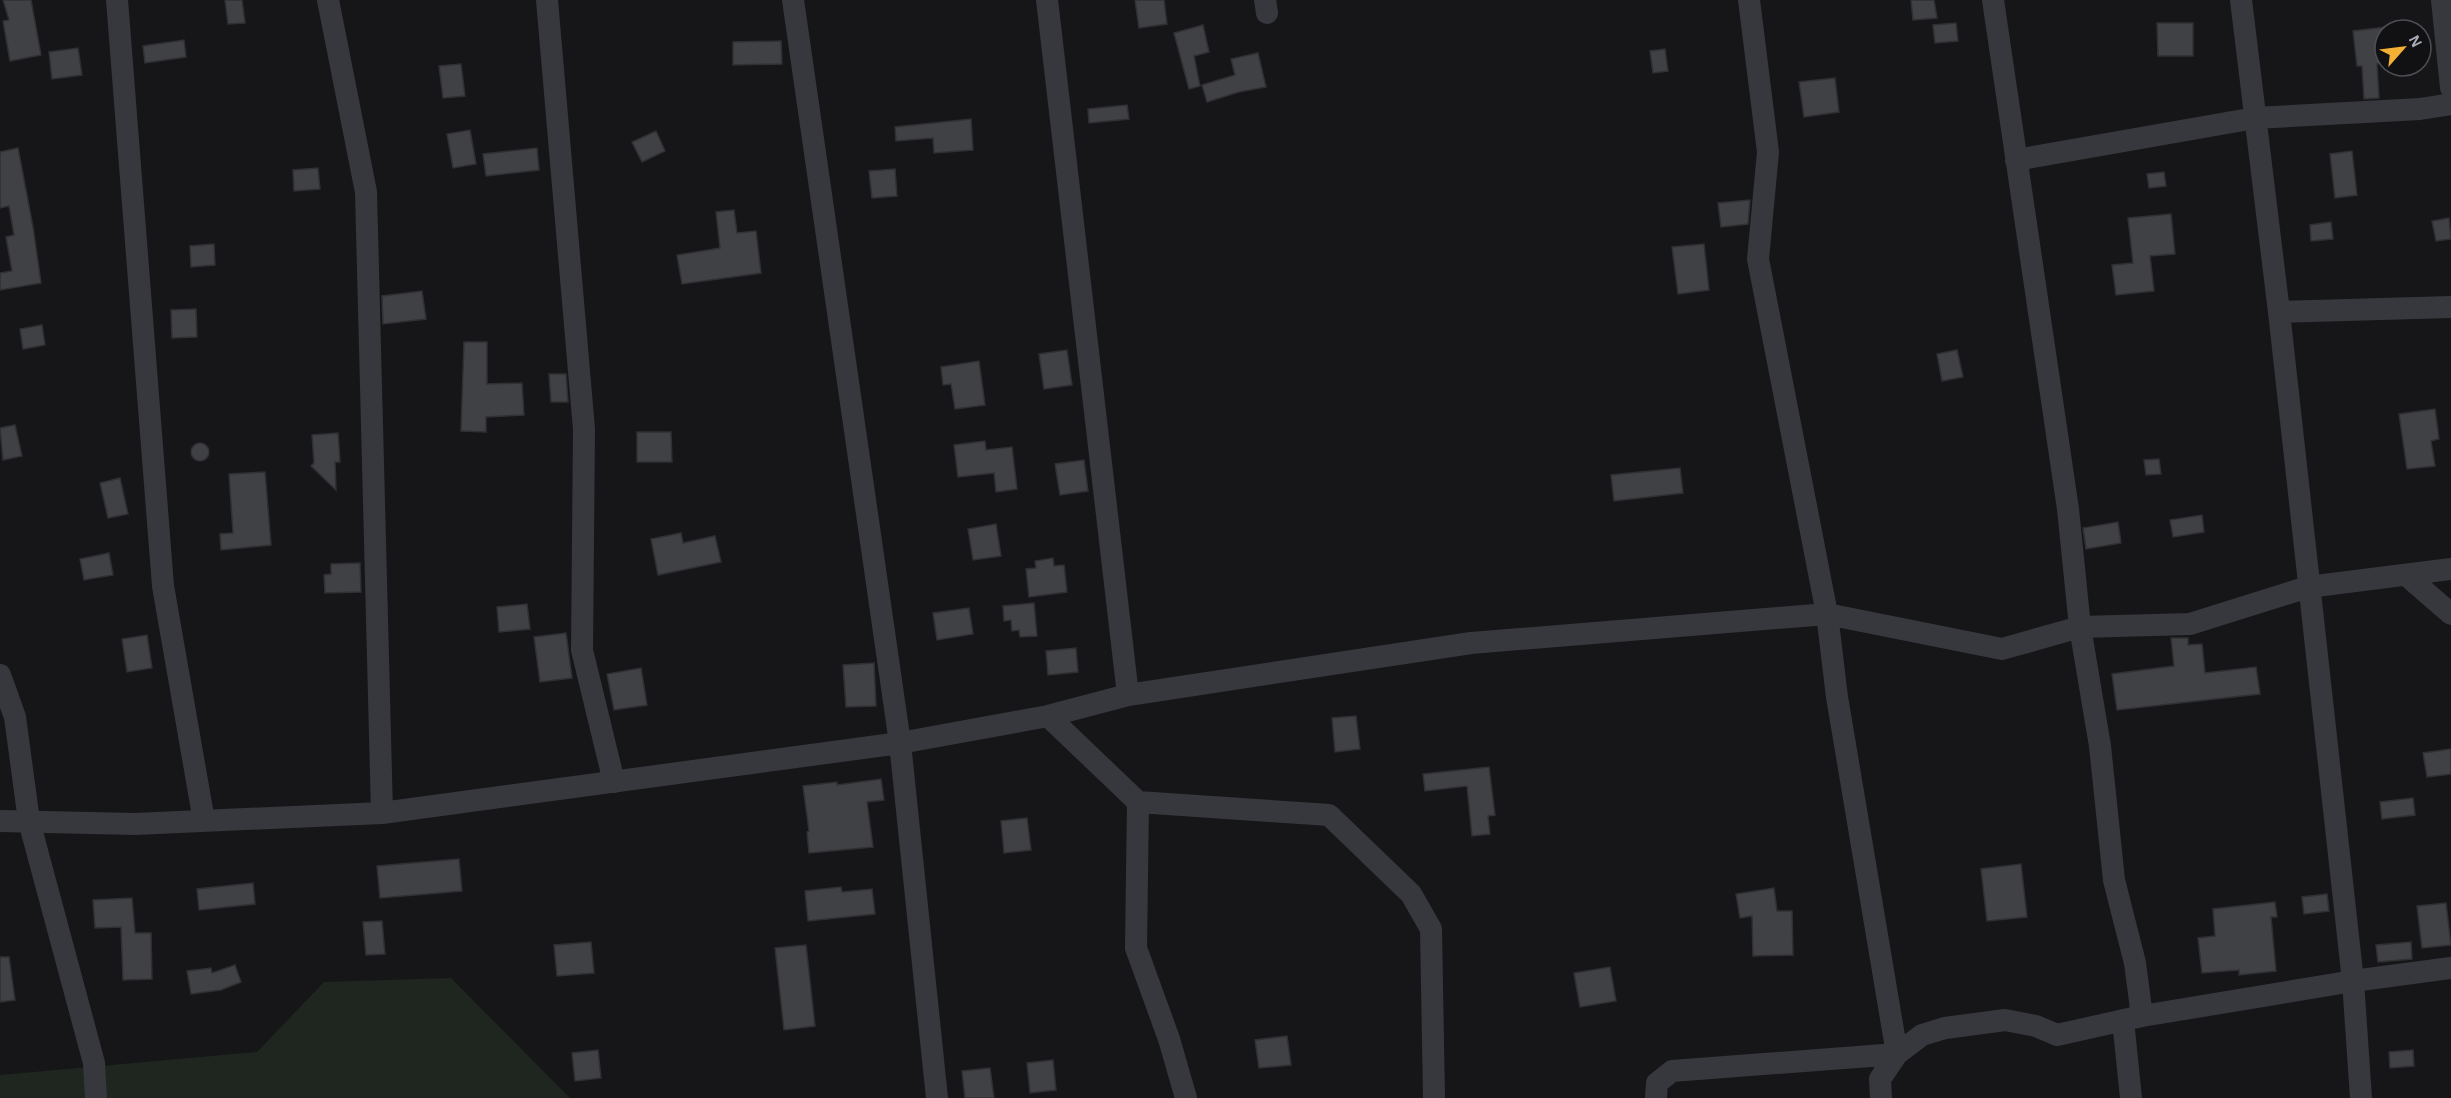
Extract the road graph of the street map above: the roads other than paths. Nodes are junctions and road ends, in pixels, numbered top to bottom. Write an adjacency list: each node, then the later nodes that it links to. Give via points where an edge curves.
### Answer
1 (117, 0): 31 (street, via 163,586)
2 (328, 0): 28 (street, via 366,192)
3 (547, 0): 26 (street, via 584,429 582,650)
4 (793, 0): 25 (street)
5 (1047, 0): 23 (street)
6 (1749, 0): 19 (street, via 1768,152 1758,259)
7 (1993, 0): 13 (street)
8 (2241, 0): 12 (street)
9 (2442, 0): 10 (street)
10 (2451, 88)
11 (2451, 104): 12 (street)
12 (2255, 118): 13 (street); 15 (street)
13 (2016, 160): 21 (street, via 2068,509)
14 (2451, 307): 15 (street)
15 (2279, 312): 18 (street)
16 (2451, 570): 17 (street)
17 (2406, 575): 18 (street); 20 (street)
18 (2308, 587): 21 (street, via 2190,624); 33 (street)
19 (1827, 614): 21 (street, via 2001,649); 23 (street, via 1471,643); 35 (street, via 1839,709)
20 (2451, 614)
21 (2080, 627): 34 (street, via 2100,746 2115,880 2135,963)
22 (0, 675): 30 (street, via 15,717)
23 (1128, 694): 24 (street)
24 (1048, 716): 25 (street); 27 (street)
25 (900, 743): 26 (street); 37 (street)
26 (614, 782): 28 (street)
27 (1138, 802): 38 (street, via 1136,948); 39 (street, via 1329,815 1411,894 1431,929)
28 (382, 813): 31 (street)
29 (0, 821): 30 (street)
30 (29, 821): 31 (street); 36 (street, via 94,1063)
31 (204, 821)
32 (2451, 968): 33 (street)
33 (2353, 981): 34 (street); 43 (street)
34 (2132, 1018): 35 (street, via 2057,1035 2005,1020 1945,1028 1922,1035); 42 (street)
35 (1897, 1054): 40 (street, via 1672,1071 1656,1083); 41 (street, via 1880,1079)
36 (96, 1098)
37 (937, 1098)
38 (1186, 1098)
39 (1434, 1098)
40 (1656, 1098)
41 (1881, 1098)
42 (2132, 1098)
43 (2361, 1098)

